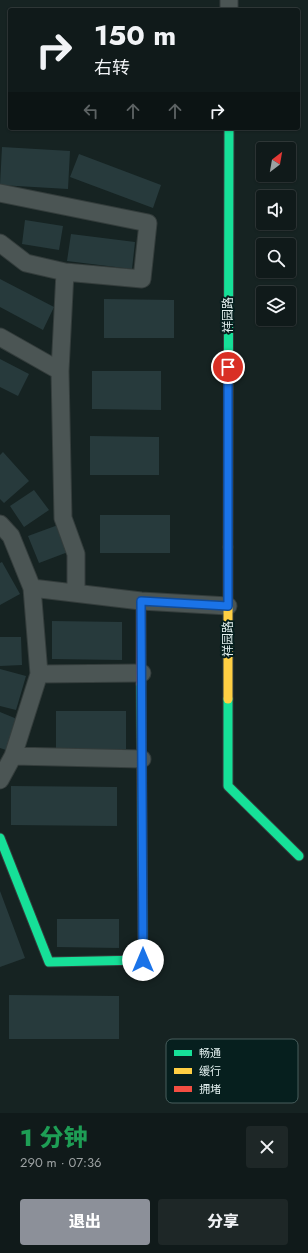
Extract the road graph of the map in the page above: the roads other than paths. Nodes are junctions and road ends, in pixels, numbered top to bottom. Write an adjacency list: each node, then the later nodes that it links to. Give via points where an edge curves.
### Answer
1 (229, 130): 11 (street, 祥园路)
2 (0, 193): 4 (street, via 148,223 142,279)
3 (0, 242): 4 (street, via 26,263)
4 (65, 272): 6 (street)
5 (0, 337): 6 (street)
6 (60, 371): 9 (street, via 63,518 76,554)
7 (0, 524): 8 (street, via 10,536)
8 (32, 588): 9 (street); 13 (street)
9 (76, 593): 10 (street)
10 (141, 601): 11 (street); 12 (street)
11 (228, 606): 18 (street, 祥园路, via 228,786)
12 (142, 673): 13 (street); 15 (street)
13 (39, 674): 14 (street)
14 (13, 756): 15 (street); 16 (street)
15 (142, 759): 17 (street, via 143,960 49,962)
16 (0, 780)
17 (0, 838)
18 (300, 856)

